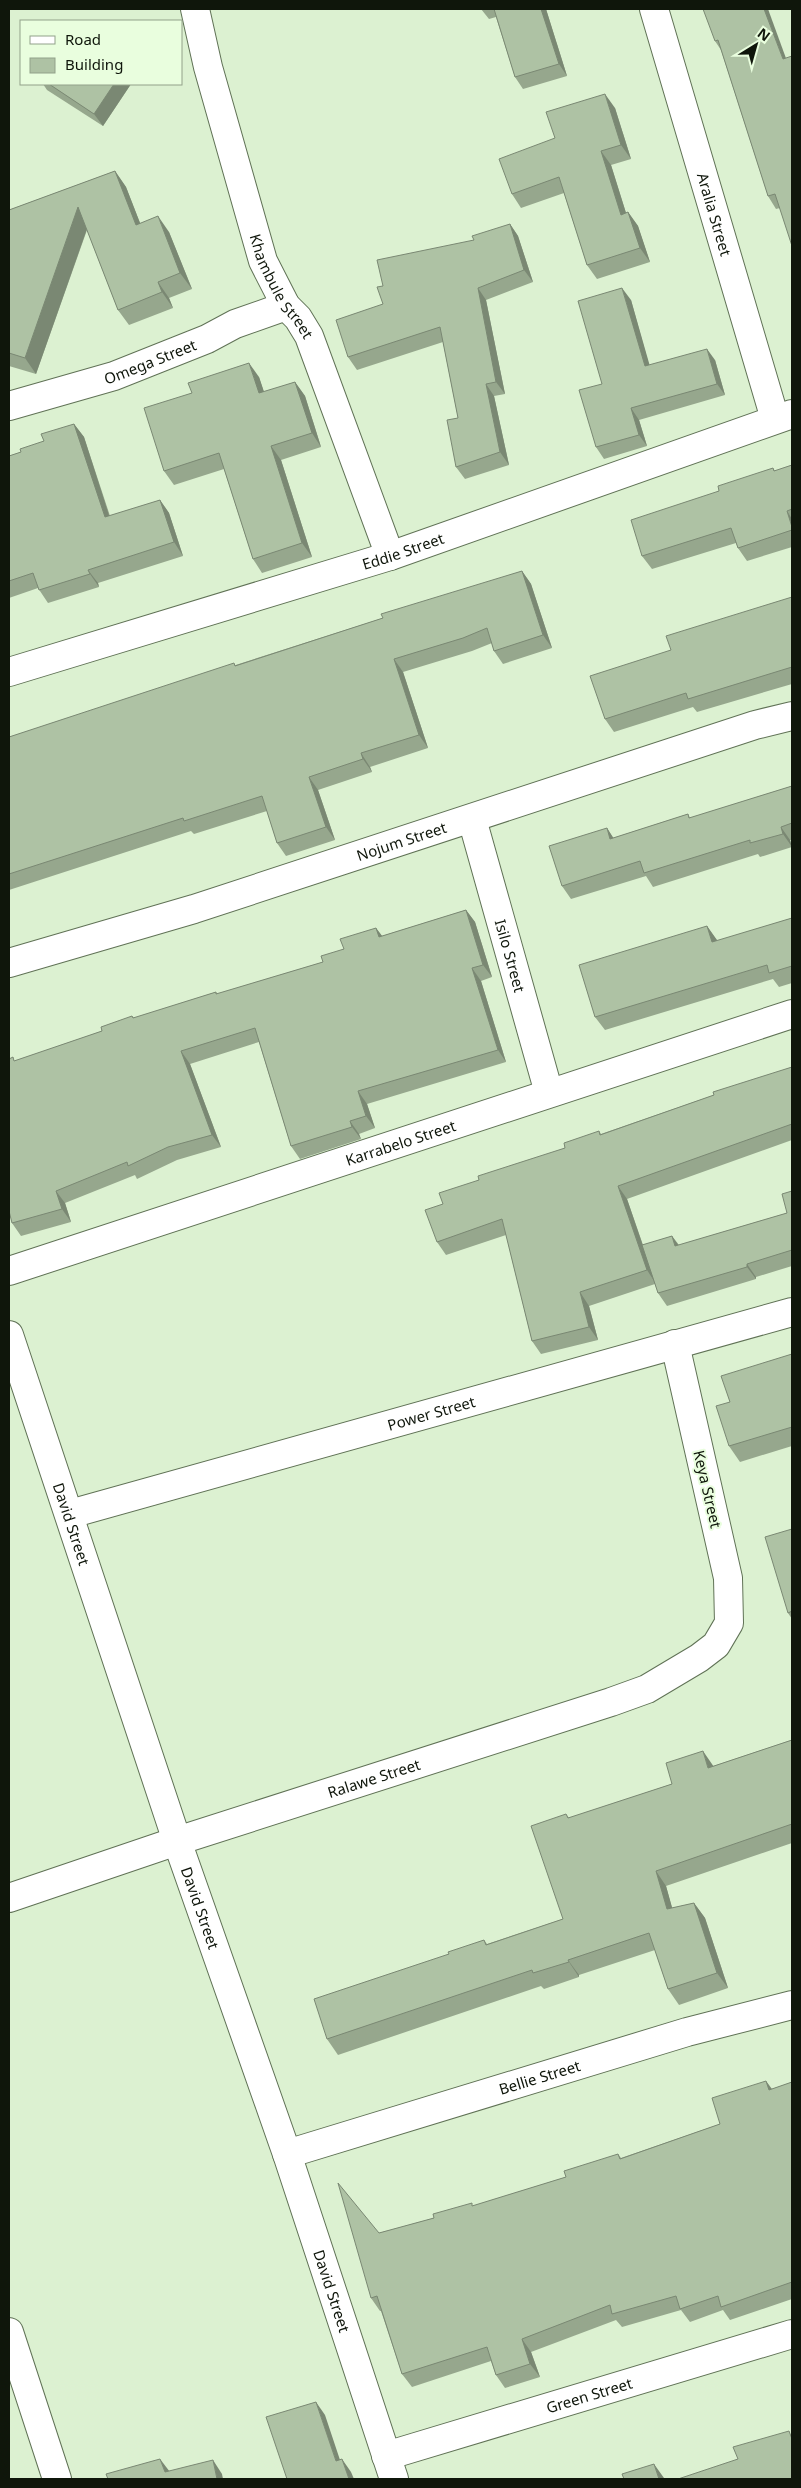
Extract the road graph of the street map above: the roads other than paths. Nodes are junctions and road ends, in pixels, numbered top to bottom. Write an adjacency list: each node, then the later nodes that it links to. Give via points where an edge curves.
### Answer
1 (195, 9): 3 (street, Khambule Street, via 208,67 263,261)
2 (654, 9): 5 (street, Aralia Street)
3 (286, 306): 4 (street, Omega Street, via 235,324 207,339 114,376); 6 (street, Khambule Street, via 309,336)
4 (9, 406)
5 (784, 417): 6 (street, Eddie Street)
6 (390, 556): 7 (street, Eddie Street)
7 (9, 672)
8 (792, 716): 9 (street, Nojum Street)
9 (472, 819): 10 (street, Nojum Street, via 194,909); 12 (street, Isilo Street)
10 (9, 963)
11 (792, 1014): 12 (street, Karrabelo Street)
12 (549, 1093): 13 (street, Karrabelo Street)
13 (9, 1271)
14 (792, 1312): 16 (street, Power Street)
15 (9, 1335): 17 (street, David Street)
16 (675, 1344): 17 (street, Power Street); 18 (street, Keya Street, via 728,1578 729,1623)
17 (70, 1514): 19 (street, David Street)
18 (724, 1633): 19 (street, Ralawe Street, via 716,1645 699,1658 647,1689)
19 (177, 1841): 20 (street, Ralawe Street); 22 (street, David Street)
20 (9, 1898)
21 (792, 2004): 22 (street, Bellie Street, via 687,2032)
22 (287, 2154): 25 (street, David Street)
23 (9, 2332): 26 (street)
24 (792, 2334): 25 (street, Green Street)
25 (390, 2468)
26 (56, 2479)

